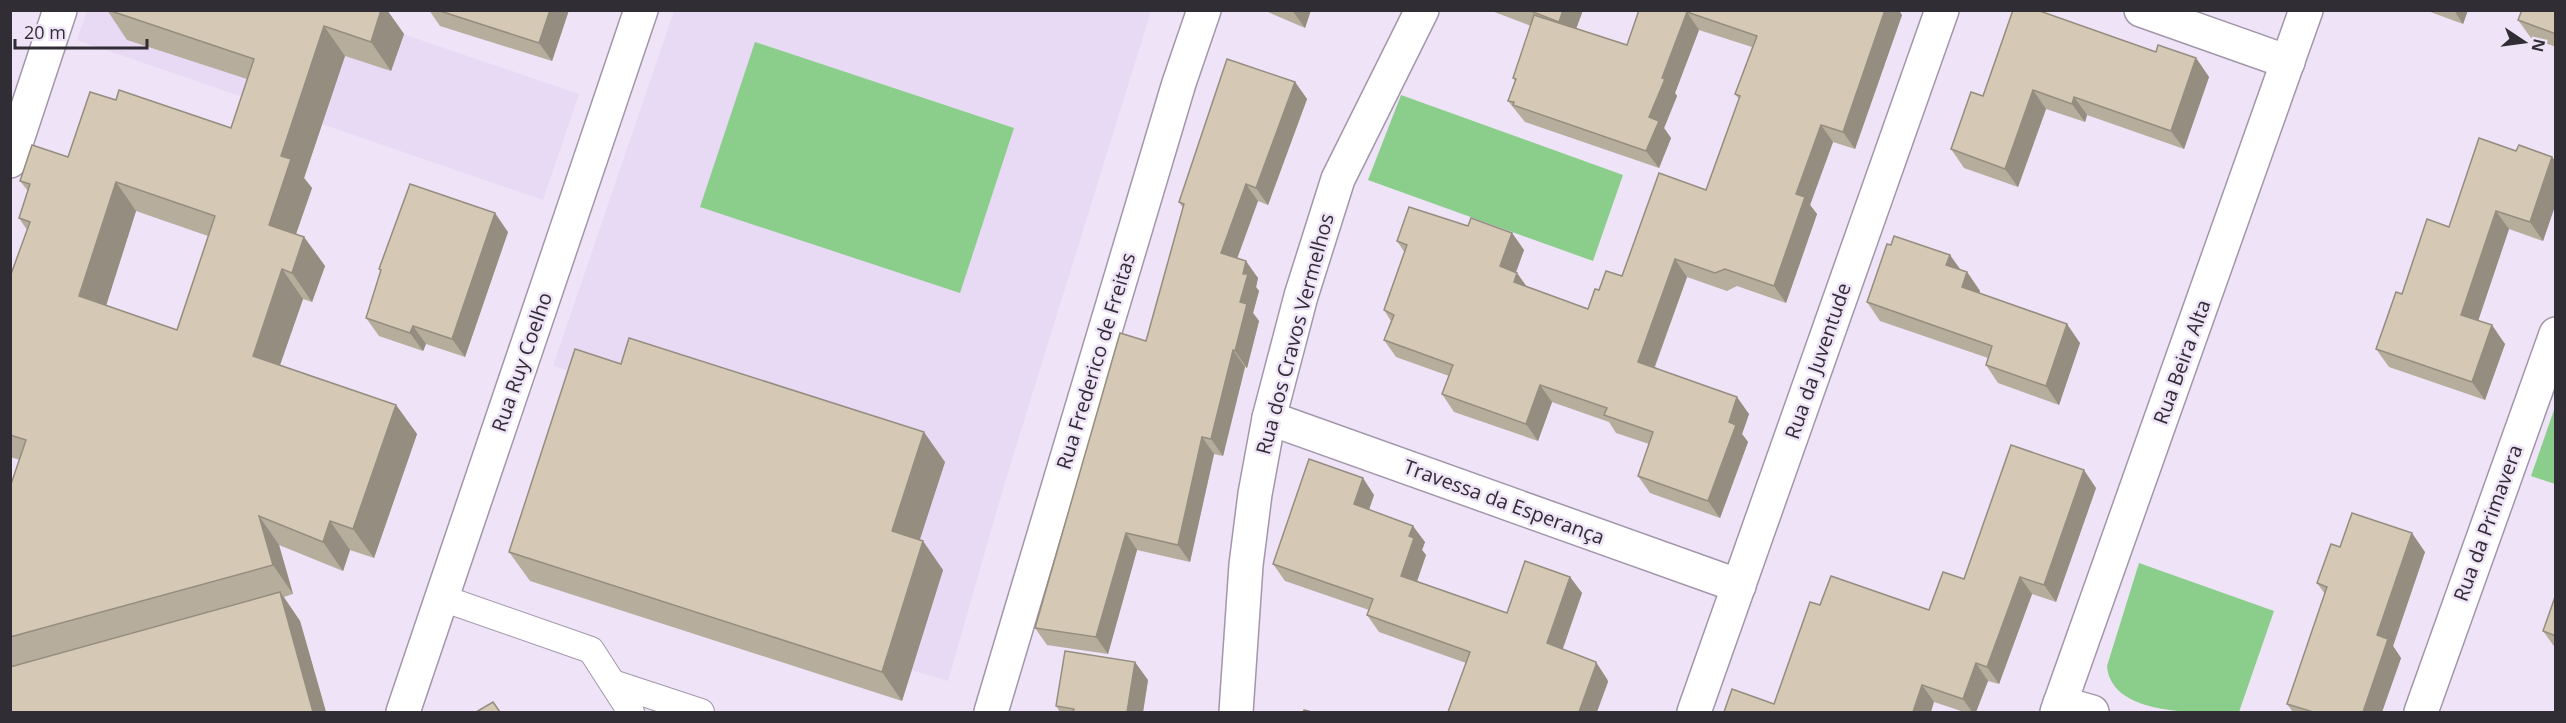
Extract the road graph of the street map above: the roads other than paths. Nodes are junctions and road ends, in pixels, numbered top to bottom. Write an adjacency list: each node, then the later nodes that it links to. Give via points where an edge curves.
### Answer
1 (60, 10): 9 (street)
2 (641, 10): 13 (street, Rua Ruy Coelho)
3 (1204, 10): 19 (street, Rua Frederico de Freitas)
4 (1422, 10): 11 (street, Rua dos Cravos Vermelhos, via 1338,178)
5 (1942, 10): 12 (street, Rua da Juventude)
6 (2141, 10): 8 (street)
7 (2306, 10): 8 (street, Rua Beira Alta)
8 (2288, 62): 15 (street, Rua Beira Alta)
9 (12, 152)
10 (2556, 334): 23 (street, Rua da Primavera)
11 (1269, 418): 12 (street, Travessa da Esperança); 20 (street, Rua dos Cravos Vermelhos, via 1246,565)
12 (1739, 586): 21 (street, Rua da Juventude)
13 (442, 598): 14 (lane, via 591,650); 16 (street, Rua Ruy Coelho)
14 (613, 683): 17 (lane); 18 (lane)
15 (2059, 708): 22 (street)
16 (403, 712)
17 (631, 712)
18 (701, 712)
19 (991, 712)
20 (1236, 712)
21 (1694, 712)
22 (2092, 712)
23 (2421, 712)

